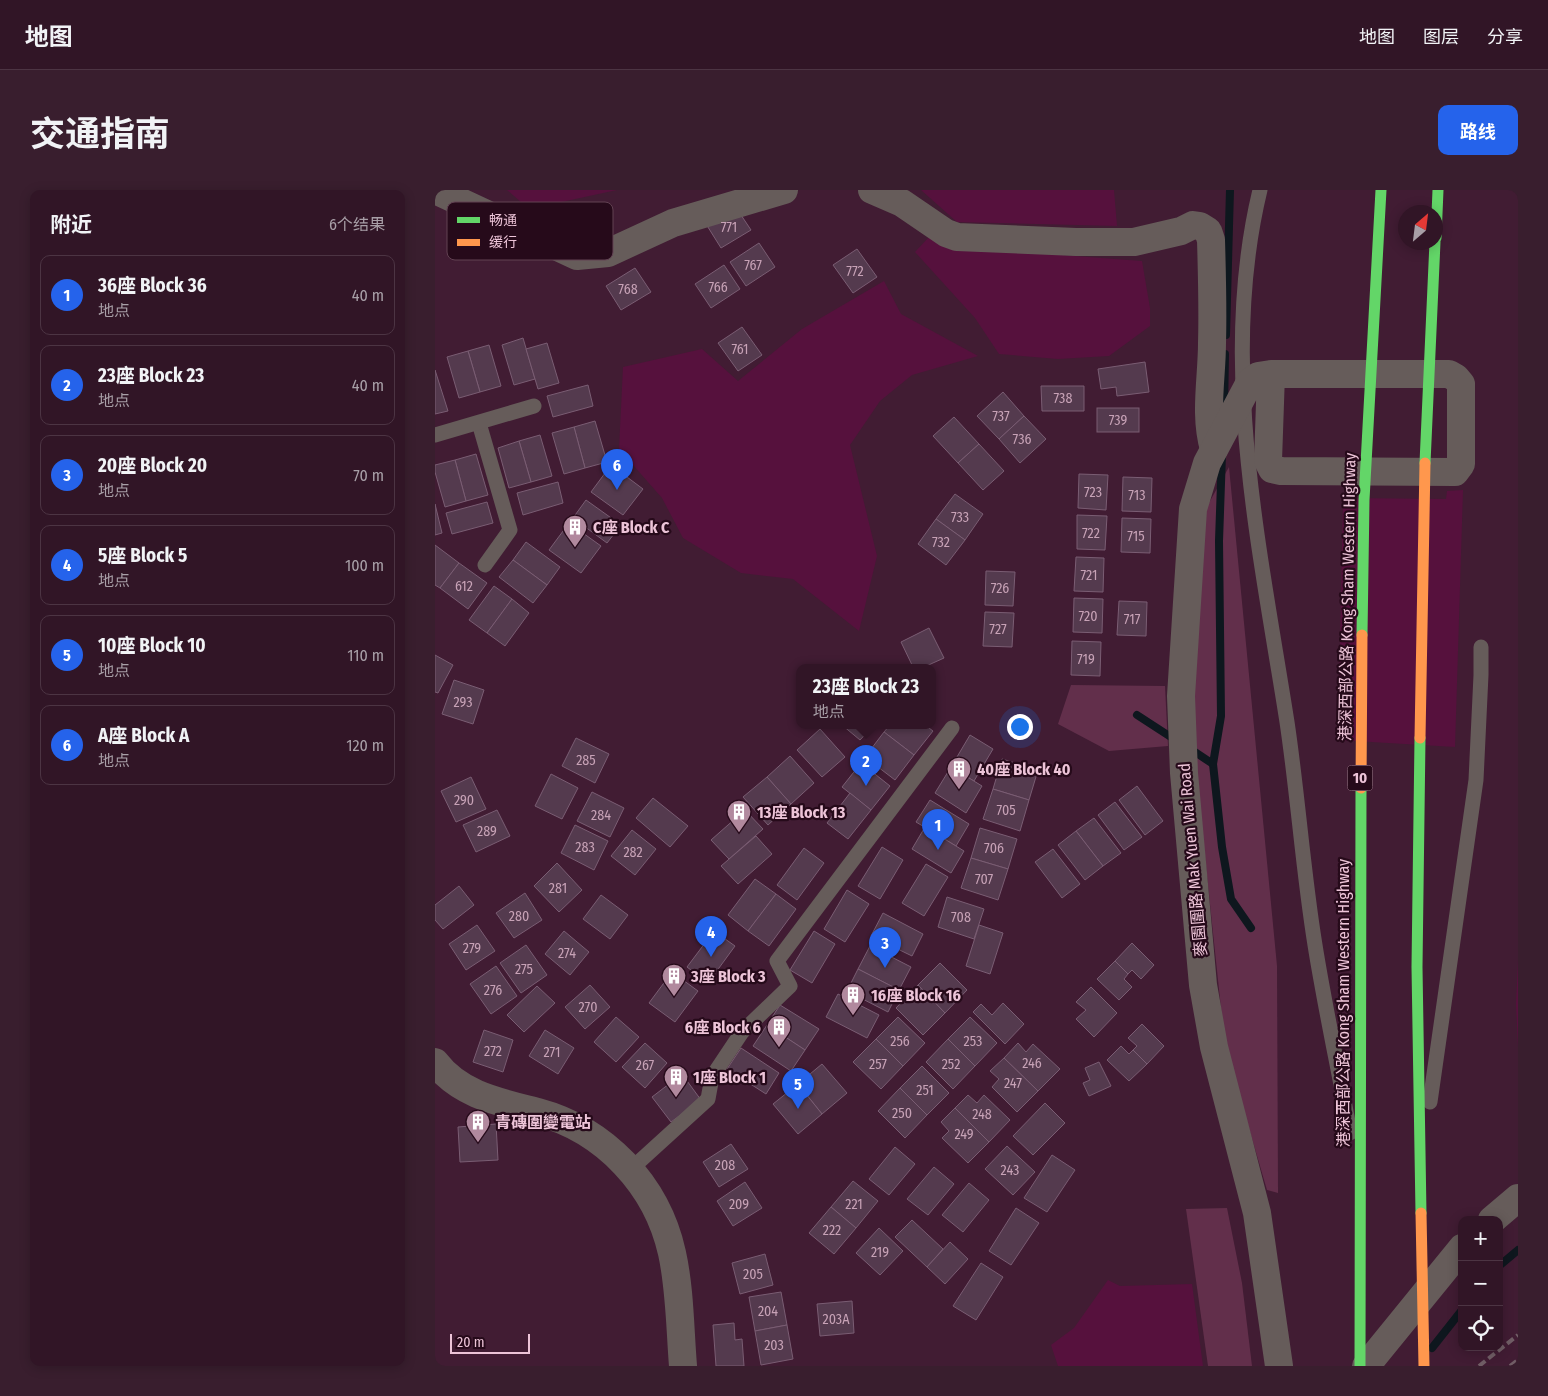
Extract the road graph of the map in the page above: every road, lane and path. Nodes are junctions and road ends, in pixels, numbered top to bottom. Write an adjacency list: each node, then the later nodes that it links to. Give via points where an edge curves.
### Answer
1 (435, 190): 7 (street)
2 (784, 190): 10 (street, via 673,223)
3 (872, 190): 15 (street, via 902,203 957,237 1134,242 1193,225 1208,231 1211,240 1213,344 1209,434)
4 (1261, 190): 22 (lane, via 1247,257 1243,308 1249,478 1295,780 1315,945)
5 (1381, 190): 22 (highway, 港深西部公路 Kong Sham Western Highway / 10, via 1364,500)
6 (1438, 190): 8 (highway)
7 (461, 202)
8 (1437, 205)
9 (1435, 250): 21 (highway, via 1423,506 1417,967)
10 (613, 251)
11 (1271, 374): 11 (street, 麥園圍路 Mak Yuen Wai Road, via 1449,374 1461,384 1461,464 1455,472 1281,471 1272,468 1269,461); 15 (street, 麥園圍路 Mak Yuen Wai Road, via 1257,376 1250,382)
12 (534, 406): 13 (lane)
13 (479, 422): 14 (lane); 16 (lane, via 510,530)
14 (435, 435)
15 (1214, 449): 27 (street, 麥園圍路 Mak Yuen Wai Road, via 1193,510 1181,696 1184,773 1203,985 1213,1047 1257,1212)
16 (485, 564)
17 (1481, 647): 21 (lane, via 1476,780)
18 (952, 728): 20 (lane, via 777,961 790,986 742,1032 713,1077 709,1099)
19 (435, 1062): 20 (street, via 455,1081 485,1098 575,1126 605,1145)
20 (630, 1170): 26 (street, via 656,1209 668,1239 675,1270)
21 (1420, 1173): 30 (highway)
22 (1359, 1179): 28 (highway, 港深西部公路 Kong Sham Western Highway / 10)
23 (1518, 1198): 24 (street)
24 (1497, 1216)
25 (1458, 1253): 29 (street)
26 (683, 1366)
27 (1279, 1366)
28 (1360, 1366)
29 (1366, 1366)
30 (1424, 1366)

